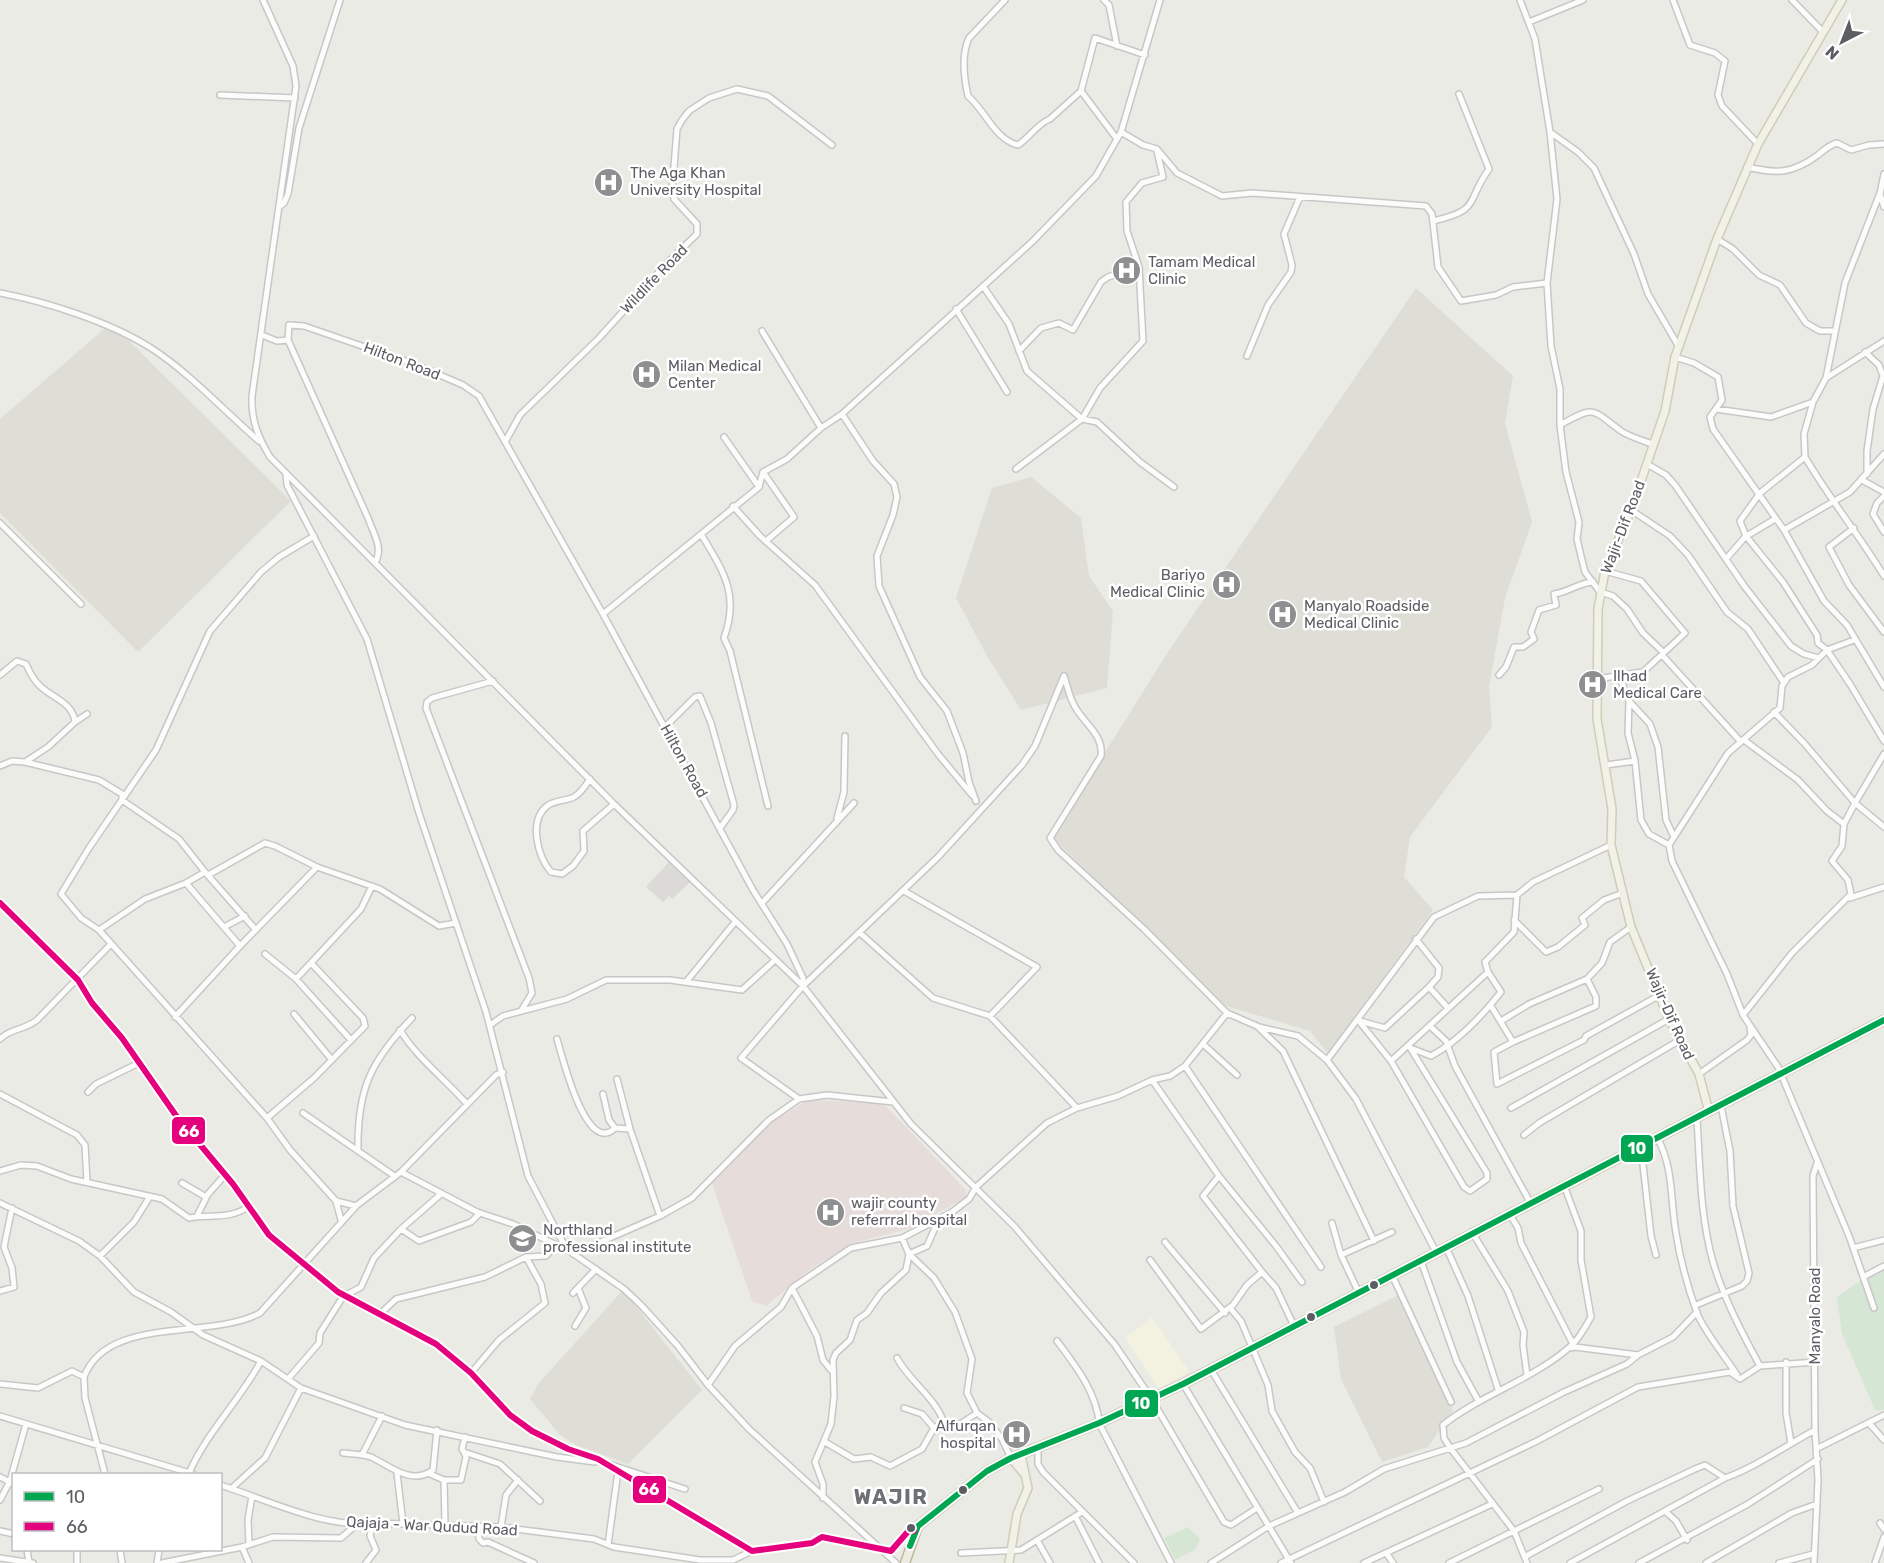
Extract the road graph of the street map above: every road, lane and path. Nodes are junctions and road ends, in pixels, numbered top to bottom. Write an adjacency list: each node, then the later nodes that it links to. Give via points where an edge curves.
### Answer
1 (263, 0): 18 (street, via 293,66)
2 (340, 0): 30 (street, via 297,136 288,194)
3 (1005, 0): 15 (street, via 966,44 964,72 968,96 980,105 999,133 1018,145)
4 (1104, 0): 13 (street, via 1109,5)
5 (1160, 0): 14 (street)
6 (1520, 0): 11 (street)
7 (1583, 0): 11 (street)
8 (1673, 0): 22 (street, via 1690,45 1715,53 1725,62 1718,95 1722,106)
9 (1792, 0): 12 (street)
10 (1842, 0): 12 (main road, Wajir-Dif Road)
11 (1529, 21): 20 (street, via 1542,69)
12 (1823, 32): 22 (main road, Wajir-Dif Road)
13 (1117, 46): 14 (street); 15 (street, via 1095,38)
14 (1145, 55): 19 (street)
15 (1081, 91): 21 (street)
16 (1458, 94): 32 (street, via 1489,169 1468,208)
17 (220, 95): 18 (street)
18 (295, 98): 30 (street)
19 (1121, 132): 21 (street); 25 (street)
20 (1550, 132): 35 (street, via 1557,199); 44 (street, via 1593,168 1634,254 1648,294)
21 (1117, 139): 36 (street, via 1096,176)
22 (1758, 144): 26 (main road, Wajir-Dif Road)
23 (1884, 144): 26 (street, via 1853,150 1837,143 1784,172)
24 (832, 145): 58 (street, Wildlife Road, via 768,96 749,90 737,89 710,98 689,111 677,129 672,192 697,224 697,234 520,415)
25 (1157, 149): 29 (street, via 1177,173 1222,196 1252,193); 34 (street, via 1163,177 1142,183 1126,202 1126,231)
26 (1747, 167): 33 (main road, Wajir-Dif Road)
27 (1884, 174): 28 (street)
28 (1880, 193): 31 (street); 40 (street, via 1845,283)
29 (1300, 197): 32 (street, via 1417,204 1431,210); 47 (street, via 1284,234 1291,273 1268,305)
30 (279, 207): 41 (street)
31 (1884, 207)
32 (1433, 221): 35 (street, via 1438,267 1461,301 1496,295 1513,287)
33 (1717, 238): 40 (street, via 1759,275 1780,285 1813,327); 44 (main road, Wajir-Dif Road)
34 (1139, 267): 45 (street, via 1101,282 1073,330 1059,323 1041,328); 54 (street, via 1143,341 1100,388)
35 (1547, 283): 55 (street, via 1551,346 1560,389)
36 (983, 286): 38 (street); 45 (street, via 1009,324)
37 (0, 293): 59 (street, via 93,322 151,349 193,380)
38 (956, 309): 50 (street); 53 (street)
39 (762, 332): 56 (street)
40 (1835, 332): 49 (street)
41 (262, 334): 42 (street, via 277,341); 59 (street, via 252,410)
42 (288, 340): 58 (street, Hilton Road, via 289,325 304,326 463,385 479,396); 86 (street, via 368,518 380,553)
43 (1884, 341): 46 (street)
44 (1679, 347): 48 (main road, Wajir-Dif Road)
45 (1019, 351): 54 (street, via 1028,371)
46 (1865, 352): 49 (street); 67 (street, via 1879,365 1883,376 1873,409)
47 (1247, 356)
48 (1675, 357): 52 (street, via 1718,377 1722,400); 60 (main road, Wajir-Dif Road, via 1665,411)
49 (1826, 378): 51 (street)
50 (1007, 392)
51 (1813, 402): 52 (street, via 1771,417); 62 (street, via 1804,434)
52 (1716, 409): 72 (street, via 1710,423)
53 (842, 414): 56 (street); 120 (street, via 873,461 894,484 897,497 893,515 877,556 879,586 920,677 946,711)
54 (1082, 418): 64 (street); 69 (street, via 1097,422)
55 (1560, 426): 60 (street, via 1592,411 1621,431); 89 (street, via 1566,472 1579,522 1577,539 1585,572)
56 (820, 428): 65 (street, via 788,459)
57 (724, 437): 70 (street)
58 (505, 442): 92 (street, Hilton Road)
59 (262, 444): 66 (street)
60 (1652, 444): 63 (main road, Wajir-Dif Road)
61 (1884, 454): 67 (street)
62 (1805, 457): 72 (street); 73 (street)
63 (1647, 464): 75 (main road, Wajir-Dif Road); 85 (street, via 1675,485)
64 (1016, 469)
65 (763, 472): 70 (street); 84 (street, via 794,517)
66 (286, 474): 82 (street, via 287,485); 86 (street)
67 (1867, 474): 68 (street)
68 (1862, 480): 71 (street); 73 (street)
69 (1174, 487)
70 (759, 488): 74 (street)
71 (1884, 494): 80 (street, via 1872,514)
72 (1758, 496): 76 (street); 83 (street, via 1740,521)
73 (1833, 503): 78 (street); 79 (street)
74 (733, 506): 81 (street); 84 (street)
75 (1631, 510): 87 (main road, Wajir-Dif Road); 103 (street, via 1670,536 1688,555)
76 (1775, 519): 79 (street); 83 (street)
77 (0, 523): 91 (street)
78 (1854, 528): 88 (street); 93 (street, via 1829,547 1849,585)
79 (1784, 530): 94 (street, via 1824,601 1847,625)
80 (1884, 532)
81 (701, 534): 92 (street); 124 (street, via 728,581 729,622 724,638)
82 (314, 536): 119 (street, via 261,572 210,631 156,750); 147 (street, via 368,639)
83 (1746, 536): 85 (street); 95 (street, via 1777,574 1821,647)
84 (766, 541): 120 (street, via 815,585)
85 (1726, 559): 97 (street, via 1791,646)
86 (375, 563): 102 (street)
87 (1605, 571): 90 (main road, Wajir-Dif Road); 96 (street, via 1641,581 1685,630)
88 (1884, 576)
89 (1593, 582): 90 (street); 99 (street, via 1554,594 1556,605 1539,610 1531,632 1534,639 1523,647 1514,647)
90 (1600, 592): 96 (street, via 1613,596 1627,609); 101 (main road, Wajir-Dif Road)
91 (81, 604)
92 (603, 614): 109 (street, Hilton Road)
93 (1884, 632)
94 (1854, 640): 95 (street); 104 (street)
95 (1827, 650): 97 (street); 112 (street)
96 (1663, 656): 100 (street, via 1643,672); 111 (street)
97 (1819, 658): 103 (street)
98 (0, 675): 108 (street, via 17,661 26,664 41,687 67,706)
99 (1499, 675)
100 (1619, 675): 101 (street); 105 (street)
101 (1596, 679): 116 (main road, Wajir-Dif Road, via 1597,719)
102 (493, 681): 118 (street); 170 (street, via 432,698 426,708 529,978 532,993)
103 (1784, 683): 106 (street, via 1780,708)
104 (1884, 687)
105 (1629, 701): 114 (street, via 1627,726); 130 (street, via 1650,724 1658,747 1666,820)
106 (1774, 712): 111 (street); 121 (street)
107 (87, 714): 108 (street)
108 (75, 722): 115 (street)
109 (665, 727): 129 (street, Hilton Road); 129 (street, via 700,696 734,805)
110 (844, 736): 127 (street, via 844,792)
111 (1742, 741): 126 (street, via 1798,780); 130 (street, via 1715,769)
112 (1884, 741)
113 (1884, 754): 121 (street)
114 (1635, 761): 116 (street); 132 (street, via 1645,829)
115 (25, 762): 117 (street, via 12,761); 119 (street, via 99,780 122,794)
116 (1606, 765): 131 (main road, Wajir-Dif Road, via 1612,809)
117 (0, 766)
118 (591, 779): 122 (street); 122 (street, via 573,797 550,804 541,814 538,844 551,872 562,874 573,866 584,852 583,831)
119 (122, 800): 134 (street, via 179,838); 150 (street, via 61,894 81,918)
120 (976, 801): 125 (street)
121 (1855, 803): 126 (street); 128 (street)
122 (614, 804): 146 (street)
123 (854, 804): 127 (street)
124 (768, 806)
125 (977, 812): 138 (street); 171 (street, via 1035,746 1064,676 1073,705 1097,735 1102,749 1050,838)
126 (1844, 824): 141 (street, via 1842,846 1832,861 1848,880)
127 (833, 825): 142 (street)
128 (1884, 827)
129 (720, 828): 142 (street, Hilton Road)
130 (1673, 835): 132 (street)
131 (1611, 845): 139 (main road, Wajir-Dif Road); 140 (street, via 1533,882)
132 (1669, 845): 173 (street, via 1672,861)
133 (317, 867): 134 (street, via 265,843); 136 (street); 151 (street)
134 (207, 873): 135 (street); 144 (street)
135 (186, 883): 148 (street); 150 (street, via 145,899)
136 (372, 886): 147 (street, via 439,926); 158 (street, via 360,909)
137 (1884, 887): 141 (street)
138 (904, 891): 152 (street); 175 (street, via 1037,967)
139 (1623, 893): 145 (street, via 1604,900 1582,918 1585,925 1546,952); 149 (main road, Wajir-Dif Road)
140 (1517, 895): 145 (street); 153 (street, via 1484,895 1465,901 1434,917)
141 (1850, 898): 173 (street, via 1792,953)
142 (762, 903): 164 (street, Hilton Road, via 787,944)
143 (0, 904): 162 (street)
144 (244, 916): 148 (street); 151 (street)
145 (1514, 920): 159 (street, via 1514,932 1485,962)
146 (735, 922): 157 (street); 163 (street)
147 (456, 923): 169 (street)
148 (224, 927): 155 (street)
149 (1631, 927): 161 (street, via 1610,942 1602,963); 166 (main road, Wajir-Dif Road)
150 (99, 930): 154 (street)
151 (256, 930): 155 (street)
152 (860, 933): 164 (street); 175 (street, via 933,998)
153 (1416, 939): 165 (street, via 1438,968 1438,977); 179 (street)
154 (111, 944): 162 (street); 176 (street)
155 (240, 946): 176 (street)
156 (265, 954): 160 (street)
157 (775, 960): 163 (street, via 742,990); 164 (street)
158 (311, 963): 160 (street); 189 (street, via 365,1022)
159 (1488, 972): 167 (street, via 1501,992); 168 (street)
160 (296, 979): 189 (street)
161 (1587, 979): 181 (street); 191 (street, via 1596,1006)
162 (78, 980): 187 (street, via 33,1023); 198 (street)
163 (686, 982): 170 (street, via 606,980 567,999)
164 (803, 986): 209 (street, via 741,1058); 210 (street)
165 (1429, 987): 168 (street); 179 (street, via 1385,1028)
166 (1660, 995): 178 (main road, Wajir-Dif Road); 191 (street, via 1584,1040 1497,1084 1494,1052)
167 (1491, 1006): 181 (street); 194 (street)
168 (1448, 1008): 184 (street)
169 (486, 1011): 174 (street); 182 (street)
170 (521, 1011): 174 (street)
171 (1227, 1013): 183 (street); 192 (street)
172 (294, 1014): 195 (street)
173 (1743, 1015): 185 (street)
174 (503, 1016): 182 (street)
175 (990, 1016): 213 (street)
176 (175, 1017): 217 (street)
177 (412, 1018): 186 (street)
178 (1669, 1019): 190 (main road, Wajir-Dif Road); 214 (street)
179 (1358, 1020): 196 (street); 197 (street)
180 (1884, 1020): 203 (highway)
181 (1501, 1021): 191 (street)
182 (490, 1025): 200 (street)
183 (1257, 1026): 196 (street, via 1298,1036); 256 (street, via 1283,1051)
184 (1430, 1026): 193 (street); 194 (street, via 1446,1041)
185 (1750, 1027): 201 (street, via 1747,1040); 203 (street, via 1772,1057)
186 (400, 1030): 211 (street, via 410,1047); 224 (street, via 382,1053 363,1091 358,1111)
187 (0, 1039)
188 (557, 1039): 219 (street, via 573,1094 590,1125 603,1133)
189 (351, 1040): 195 (street)
190 (1680, 1040): 201 (main road, Wajir-Dif Road); 221 (street)
191 (1513, 1042)
192 (1203, 1044): 199 (street); 202 (street)
193 (1409, 1046): 194 (street, via 1427,1056); 197 (street); 197 (street, via 1487,1173 1488,1179 1480,1186 1470,1191 1464,1187)
194 (1446, 1046): 240 (street)
195 (332, 1060): 217 (street)
196 (1327, 1060): 263 (street, via 1356,1098)
197 (1391, 1061)
198 (139, 1063): 206 (street); 228 (street)
199 (1185, 1066): 205 (street, via 1170,1076); 273 (street)
200 (503, 1072): 211 (street); 262 (street, via 531,1184)
201 (1699, 1074): 215 (main road, Wajir-Dif Road)
202 (1238, 1075)
203 (1780, 1077): 212 (highway); 225 (street)
204 (617, 1079): 220 (street)
205 (1152, 1080): 213 (street, via 1118,1096); 230 (street)
206 (88, 1092)
207 (0, 1094): 231 (street, via 77,1135 85,1145)
208 (603, 1094): 219 (street)
209 (799, 1099): 210 (street, via 827,1095); 247 (street, via 769,1120 692,1198)
210 (892, 1102): 233 (street)
211 (467, 1104): 227 (street)
212 (1722, 1106): 215 (highway); 282 (street, via 1730,1150 1733,1206 1749,1273 1742,1286)
213 (1077, 1108): 233 (street, via 1047,1123)
214 (1511, 1108)
215 (1709, 1112): 218 (highway)
216 (303, 1113): 224 (street)
217 (267, 1118): 238 (street)
218 (1697, 1119): 222 (highway); 282 (street, via 1707,1231)
219 (615, 1128): 220 (street)
220 (630, 1129): 247 (street)
221 (1524, 1135)
222 (1658, 1139): 223 (highway); 284 (street, via 1670,1168 1676,1235)
223 (1641, 1147): 234 (highway); 266 (street)
224 (358, 1151): 229 (street)
225 (1817, 1161): 260 (street); 300 (street, Manyalo Road, via 1813,1176)
226 (0, 1171): 231 (street, via 33,1165)
227 (401, 1173): 229 (street); 235 (street)
228 (225, 1175): 236 (street); 242 (street)
229 (393, 1175): 241 (street)
230 (1219, 1176): 275 (street, via 1203,1196); 278 (street)
231 (87, 1182): 237 (street)
232 (182, 1183): 236 (street)
233 (976, 1187): 248 (street, via 969,1199); 314 (street, via 1068,1286)
234 (1565, 1188): 240 (highway); 293 (street, via 1581,1231 1581,1260 1591,1317)
235 (441, 1194): 244 (street); 251 (street)
236 (206, 1197): 246 (street)
237 (149, 1198): 246 (street, via 166,1201 185,1217); 267 (street, via 134,1222)
238 (336, 1201): 241 (street); 249 (street)
239 (0, 1203): 243 (street)
240 (1531, 1204): 245 (highway)
241 (356, 1206): 249 (street)
242 (248, 1207): 246 (street, via 218,1217); 271 (street, via 269,1235)
243 (12, 1208): 261 (street); 267 (street, via 69,1235)
244 (480, 1213): 251 (street, via 471,1222 418,1241); 258 (street)
245 (1509, 1213): 253 (highway); 293 (street)
246 (197, 1216)
247 (660, 1216): 262 (street)
248 (939, 1218): 254 (street); 264 (street, via 927,1246)
249 (341, 1221): 271 (street)
250 (1332, 1223): 265 (street)
251 (401, 1229): 283 (street, via 370,1263 361,1287)
252 (1392, 1232): 256 (street)
253 (1472, 1232): 259 (highway); 305 (street, via 1508,1291 1524,1332)
254 (902, 1238): 264 (street); 279 (street, via 851,1248)
255 (1884, 1240): 260 (street)
256 (1374, 1241): 265 (street)
257 (1165, 1242): 286 (street)
258 (555, 1245): 262 (street); 268 (street, via 546,1256)
259 (1446, 1246): 263 (highway); 313 (street, via 1468,1296)
260 (1853, 1248): 277 (street)
261 (2, 1249): 280 (street, via 12,1268 14,1287)
262 (571, 1252): 274 (street)
263 (1436, 1252): 270 (highway)
264 (909, 1254): 303 (street, via 906,1270 857,1320 850,1340 836,1353); 318 (street, via 934,1278 955,1312 972,1359 967,1393)
265 (1341, 1255): 281 (street)
266 (1656, 1255)
267 (100, 1256): 291 (street, via 134,1292 171,1312)
268 (526, 1257): 288 (street, via 485,1278 396,1299); 304 (street, via 541,1284 545,1303 499,1340)
269 (1150, 1260): 286 (street, via 1201,1329)
270 (1421, 1261): 276 (highway); 316 (street, via 1457,1362)
271 (303, 1265): 283 (street); 291 (street, via 260,1313 241,1321)
272 (1884, 1266): 277 (street)
273 (1321, 1267)
274 (596, 1269): 289 (street, via 576,1290 586,1308); 311 (street, via 641,1305)
275 (1262, 1272): 286 (street); 290 (street, via 1276,1288)
276 (1392, 1275): 281 (highway); 315 (street)
277 (1863, 1277): 285 (street)
278 (1302, 1282)
279 (792, 1288): 303 (street, via 815,1330 823,1360); 311 (street, via 781,1307 735,1346)
280 (0, 1291)
281 (1358, 1291): 290 (highway)
282 (1723, 1293): 284 (street); 301 (street)
283 (345, 1295): 288 (street); 307 (street, via 320,1333 319,1343)
284 (1696, 1305): 287 (street)
285 (1874, 1308)
286 (1227, 1310): 294 (street, via 1241,1321)
287 (1697, 1312): 296 (street, via 1673,1337); 308 (street)
288 (380, 1314): 304 (street, via 431,1341)
289 (575, 1326)
290 (1294, 1326): 294 (highway)
291 (192, 1329): 298 (street); 306 (street, via 123,1340 96,1355)
292 (1057, 1341): 325 (street, via 1081,1375)
293 (1573, 1344): 295 (street)
294 (1252, 1349): 302 (highway); 365 (street, via 1269,1388 1272,1411 1295,1452 1310,1468)
295 (1562, 1351): 296 (street, via 1575,1347); 305 (street)
296 (1638, 1355): 336 (street, via 1627,1364)
297 (897, 1358): 322 (street, via 934,1404)
298 (261, 1361): 307 (street); 347 (street, via 248,1384 225,1410)
299 (1786, 1362): 300 (street); 301 (street); 332 (street, via 1785,1404)
300 (1815, 1362): 328 (street, Manyalo Road)
301 (1760, 1366): 308 (street)
302 (1210, 1368): 310 (highway); 371 (street)
303 (832, 1371): 331 (street, via 832,1414)
304 (471, 1373): 342 (street, via 525,1427)
305 (1527, 1375): 313 (street)
306 (84, 1377): 309 (street, via 72,1371 46,1386 29,1389); 333 (street)
307 (288, 1379): 312 (street)
308 (1740, 1379): 350 (street, via 1730,1372 1638,1387)
309 (0, 1384)
310 (1183, 1384): 314 (highway); 368 (street)
311 (708, 1385): 362 (street)
312 (301, 1388): 321 (street); 358 (street, via 266,1458)
313 (1498, 1389): 316 (street)
314 (1151, 1398): 325 (highway); 368 (street, via 1224,1522 1231,1525)
315 (1450, 1402)
316 (1479, 1402): 336 (street, via 1443,1425 1444,1438)
317 (904, 1408): 326 (street, via 922,1414)
318 (977, 1413): 322 (street, via 954,1428); 341 (street, via 989,1422)
319 (1884, 1415): 323 (street)
320 (0, 1416): 324 (street)
321 (382, 1416): 327 (street, via 405,1425); 339 (street)
322 (944, 1423): 326 (street)
323 (1869, 1423): 330 (street); 335 (street)
324 (26, 1424): 333 (street); 345 (street)
325 (1099, 1424): 334 (highway); 414 (street)
326 (934, 1428): 331 (street, via 922,1449 890,1466 871,1457 854,1459)
327 (437, 1430): 329 (street); 349 (street, via 433,1470)
328 (1815, 1430): 332 (street); 335 (street, Manyalo Road)
329 (465, 1437): 337 (street); 342 (street, via 557,1457 595,1462)
330 (1884, 1440)
331 (825, 1442): 362 (street, via 816,1462)
332 (1791, 1443): 353 (street)
333 (96, 1445): 346 (street); 347 (street)
334 (1038, 1448): 340 (highway); 369 (street, via 1038,1464 1043,1472)
335 (1818, 1448): 343 (street, Manyalo Road)
336 (1451, 1449): 350 (street); 365 (street, via 1384,1469)
337 (464, 1452): 354 (street, via 463,1478); 355 (street, via 500,1464)
338 (343, 1453): 339 (street)
339 (362, 1455): 348 (street)
340 (1021, 1455): 341 (highway); 351 (main road)
341 (1011, 1458): 351 (main road); 382 (highway, via 968,1484)
342 (598, 1459): 344 (street); 359 (street)
343 (1818, 1459): 367 (street, Manyalo Road); 386 (street)
344 (618, 1471): 388 (street); 391 (street)
345 (14, 1473)
346 (105, 1473)
347 (187, 1473)
348 (397, 1473): 349 (street); 375 (street)
349 (428, 1473): 354 (street)
350 (1468, 1474): 366 (street); 401 (street)
351 (1024, 1475): 393 (main road, via 1028,1488 1017,1514)
352 (0, 1477): 356 (street)
353 (1725, 1478): 370 (street); 397 (street, via 1705,1465 1627,1501)
354 (444, 1480): 377 (street)
355 (518, 1480): 364 (street); 380 (street, via 506,1495)
356 (12, 1482): 363 (street)
357 (222, 1486): 358 (street, Qajaja - War Qudud Road)
358 (232, 1488): 361 (street, Qajaja - War Qudud Road)
359 (685, 1489)
360 (1599, 1490): 383 (street)
361 (252, 1496): 376 (street, Qajaja - War Qudud Road, via 316,1517); 387 (street)
362 (823, 1498): 390 (street)
363 (0, 1500)
364 (540, 1501)
365 (1324, 1502): 371 (street)
366 (1492, 1504): 383 (street); 395 (street)
367 (1817, 1504): 396 (street, Manyalo Road); 423 (street, via 1792,1513)
368 (1257, 1508): 378 (street)
369 (1082, 1512): 372 (street); 413 (street)
370 (1666, 1512): 386 (street); 421 (street)
371 (1298, 1513): 378 (street)
372 (1075, 1516): 385 (street); 412 (street)
373 (373, 1523): 375 (street, Qajaja - War Qudud Road); 376 (street, Qajaja - War Qudud Road); 406 (street, via 370,1536 376,1550)
374 (1880, 1523): 381 (street)
375 (403, 1524): 377 (street, Qajaja - War Qudud Road)
376 (356, 1525): 387 (street, via 341,1538 273,1537)
377 (445, 1525): 379 (street, Qajaja - War Qudud Road)
378 (1269, 1526): 401 (street); 415 (street)
379 (478, 1527): 380 (street, Qajaja - War Qudud Road); 407 (street, via 483,1543)
380 (501, 1527): 388 (street, Qajaja - War Qudud Road, via 594,1539)
381 (1884, 1529)
382 (915, 1531): 390 (street, via 911,1528 891,1551); 392 (highway)
383 (1514, 1531): 397 (street); 419 (street)
384 (1884, 1537): 426 (street)
385 (1037, 1540): 393 (street); 411 (street)
386 (1687, 1540): 422 (street)
387 (249, 1544): 389 (street)
388 (608, 1545): 403 (street, Qajaja - War Qudud Road, via 671,1558)
389 (242, 1547): 399 (street); 405 (street)
390 (879, 1547): 391 (street, Qajaja - War Qudud Road, via 822,1537 812,1543); 400 (street)
391 (752, 1551): 403 (street, Qajaja - War Qudud Road)
392 (909, 1551): 408 (highway); 409 (highway)
393 (1011, 1551): 394 (street); 410 (main road)
394 (961, 1553)
395 (1387, 1554): 417 (street); 418 (street)
396 (1813, 1554): 424 (street); 425 (street, Manyalo Road)
397 (1526, 1556): 420 (street)
398 (0, 1558): 402 (street)
399 (184, 1561): 404 (street)
400 (892, 1561)
401 (1289, 1561): 416 (street)
402 (31, 1562)
403 (730, 1562)
404 (160, 1563)
405 (249, 1563)
406 (366, 1563)
407 (534, 1563)
408 (905, 1563)
409 (912, 1563)
410 (1009, 1563)
411 (1050, 1563)
412 (1099, 1563)
413 (1134, 1563)
414 (1171, 1563)
415 (1211, 1563)
416 (1281, 1563)
417 (1364, 1563)
418 (1393, 1563)
419 (1449, 1563)
420 (1527, 1563)
421 (1570, 1563)
422 (1639, 1563)
423 (1706, 1563)
424 (1779, 1563)
425 (1814, 1563)
426 (1875, 1563)

